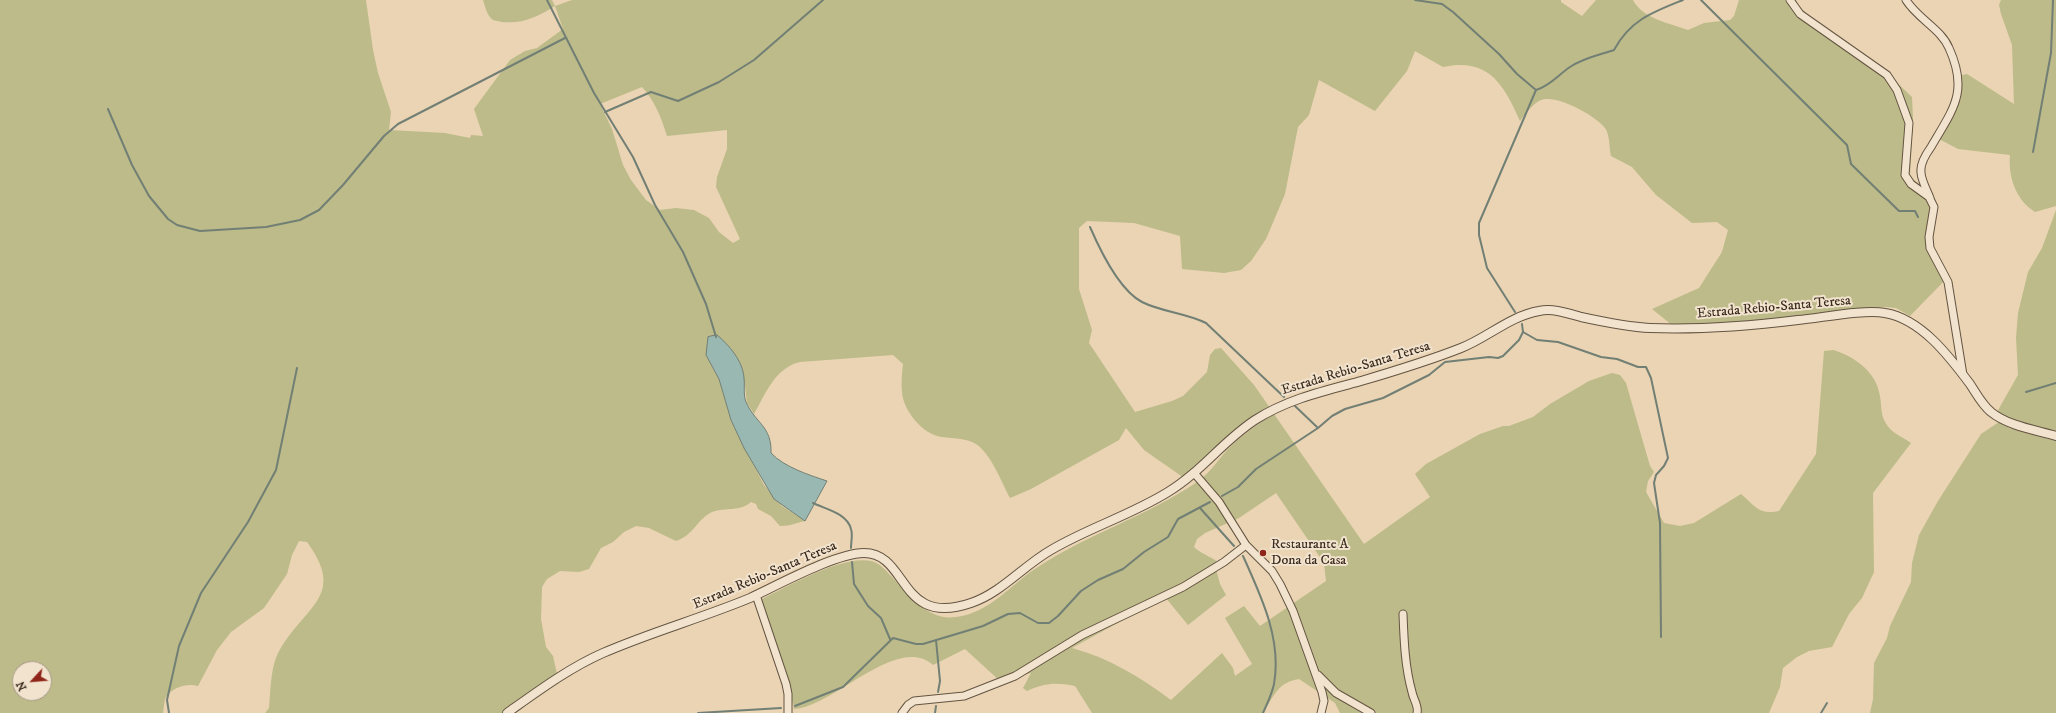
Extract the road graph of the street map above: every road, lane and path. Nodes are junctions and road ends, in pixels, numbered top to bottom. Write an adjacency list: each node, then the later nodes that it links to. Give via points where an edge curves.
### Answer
1 (1790, 0): 3 (street, via 1800,14 1878,68 1893,83 1907,114 1905,175 1911,184 1926,194)
2 (1906, 0): 3 (street, via 1949,46 1956,65 1958,96 1955,106 1921,167 1921,175)
3 (1932, 202): 4 (street, via 1934,207 1929,237 1930,248 1948,282)
4 (1963, 375): 5 (street, Estrada Rebio-Santa Teresa, via 1990,411 2013,423); 6 (street, Estrada Rebio-Santa Teresa, via 1925,333 1909,321 1882,312 1751,326 1648,328 1616,324 1551,309 1521,316 1466,347 1288,402 1232,437)
5 (2056, 436)
6 (1195, 474): 7 (street, via 1219,502); 8 (street, Estrada Rebio-Santa Teresa, via 1167,493 1053,548 989,596 962,606 937,608 926,604 909,592 883,557 868,553 846,556)
7 (1246, 545): 10 (street, via 1272,571 1284,591 1294,611); 13 (street, via 1183,587 1082,635 1015,676 964,696 914,702)
8 (756, 595): 11 (street, Estrada Rebio-Santa Teresa, via 715,613 604,652 577,666); 12 (street, via 786,684)
9 (1403, 614): 16 (street, via 1405,658)
10 (1315, 672): 14 (street, via 1324,701); 15 (street, via 1336,693)
11 (508, 713)
12 (788, 713)
13 (902, 713)
14 (1321, 713)
15 (1371, 713)
16 (1417, 713)

